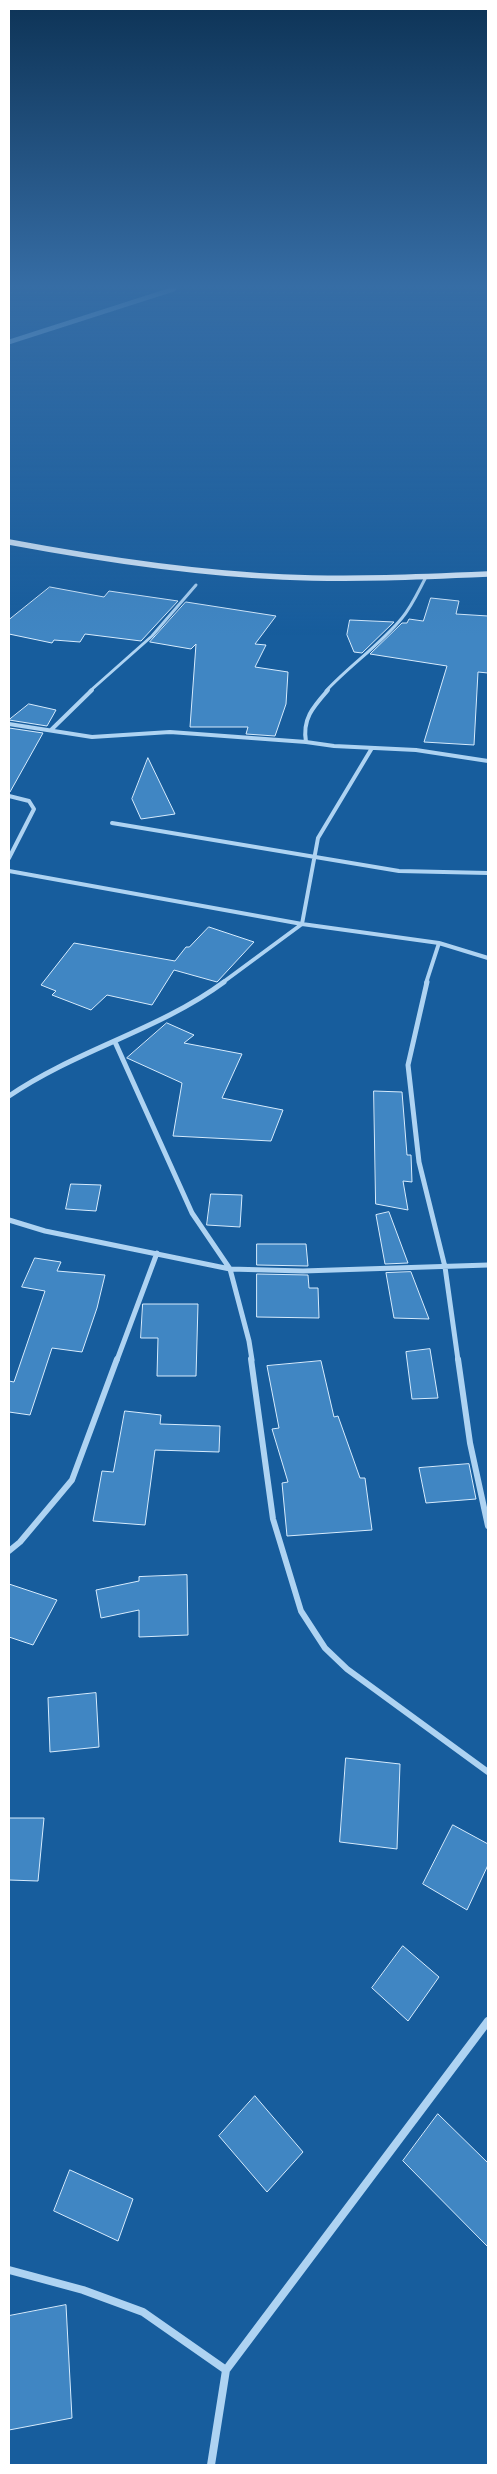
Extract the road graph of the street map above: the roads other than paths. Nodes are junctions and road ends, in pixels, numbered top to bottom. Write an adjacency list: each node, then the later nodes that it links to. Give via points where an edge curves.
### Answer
1 (9, 542): 3 (main road, via 153,566 274,576)
2 (488, 574): 3 (main road)
3 (426, 577): 7 (street, via 404,616 338,678 307,715)
4 (196, 585): 6 (street, via 152,636 75,704)
5 (9, 724): 6 (street)
6 (51, 730): 7 (street, via 92,737 170,732)
7 (306, 742): 8 (street)
8 (372, 748): 9 (street, via 416,750); 13 (street, via 318,838)
9 (488, 761)
10 (9, 796): 12 (street, via 29,801 34,809)
11 (112, 823): 13 (street)
12 (9, 858)
13 (316, 858): 15 (street, via 398,871); 16 (street)
14 (9, 871): 16 (street)
15 (488, 873)
16 (302, 924): 17 (street); 19 (street, via 198,1001)
17 (439, 943): 18 (street); 24 (street, via 420,999 408,1066 419,1162)
18 (488, 958)
19 (115, 1042): 20 (street, via 37,1077); 25 (street, via 192,1213)
20 (9, 1096)
21 (9, 1220): 22 (street, via 45,1231)
22 (157, 1253): 25 (street); 27 (street, via 72,1480)
23 (488, 1265): 24 (street)
24 (445, 1268): 25 (street); 26 (street, via 470,1443)
25 (230, 1269): 28 (street, via 249,1341 274,1519 301,1610 325,1648 347,1669)
26 (488, 1526)
27 (9, 1551)
28 (488, 1772)
29 (488, 2021): 31 (street)
30 (9, 2270): 31 (street, via 83,2290 143,2312)
31 (226, 2370): 32 (street)
32 (212, 2465)

